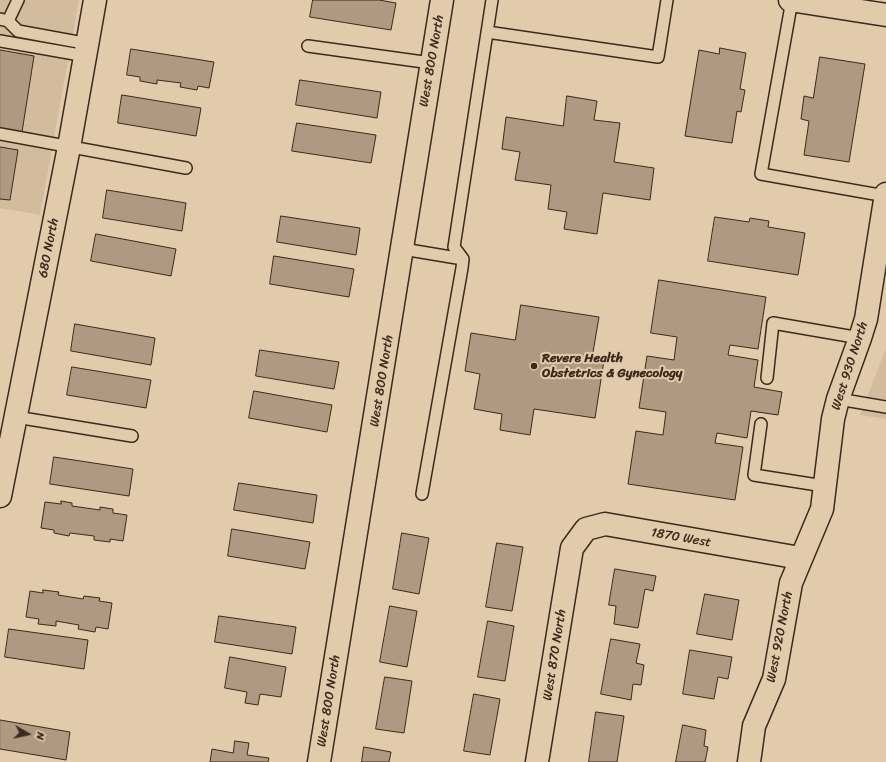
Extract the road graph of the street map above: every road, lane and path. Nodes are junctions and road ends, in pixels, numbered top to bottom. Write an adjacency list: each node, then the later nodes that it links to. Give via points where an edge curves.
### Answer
1 (18, 0): 8 (lane)
2 (95, 0): 12 (street, 680 North)
3 (442, 0): 13 (street, West 800 North)
4 (492, 0): 9 (lane)
5 (667, 0): 9 (lane, via 658,58)
6 (791, 0): 7 (street); 17 (lane, via 761,174)
7 (886, 15)
8 (4, 20): 12 (lane, via 18,31)
9 (487, 32): 20 (lane, via 454,247)
10 (0, 41): 12 (lane)
11 (308, 46): 13 (lane)
12 (87, 50): 15 (street, 680 North)
13 (431, 63): 18 (street, West 800 North)
14 (0, 134): 15 (lane)
15 (69, 147): 16 (lane); 25 (street, 680 North)
16 (186, 168)
17 (886, 195): 19 (street, West 930 North)
18 (403, 249): 20 (lane); 33 (street, West 800 North)
19 (881, 257): 21 (street, West 930 North)
20 (463, 259): 29 (lane)
21 (860, 338): 22 (lane, via 773,323); 23 (street, West 930 North)
22 (766, 378)
23 (838, 399): 24 (lane); 28 (street, West 930 North)
24 (886, 407)
25 (16, 417): 27 (lane); 30 (street, 680 North)
26 (761, 424): 28 (lane, via 754,475)
27 (132, 436)
28 (824, 486): 32 (street, West 930 North, via 822,509)
29 (422, 494)
30 (0, 496)
31 (572, 548): 32 (street, 1870 West, via 586,529 605,524); 34 (street, West 870 North)
32 (800, 558): 35 (street, West 920 North, via 791,583 774,679 754,726)
33 (319, 762)
34 (537, 762)
35 (749, 762)

